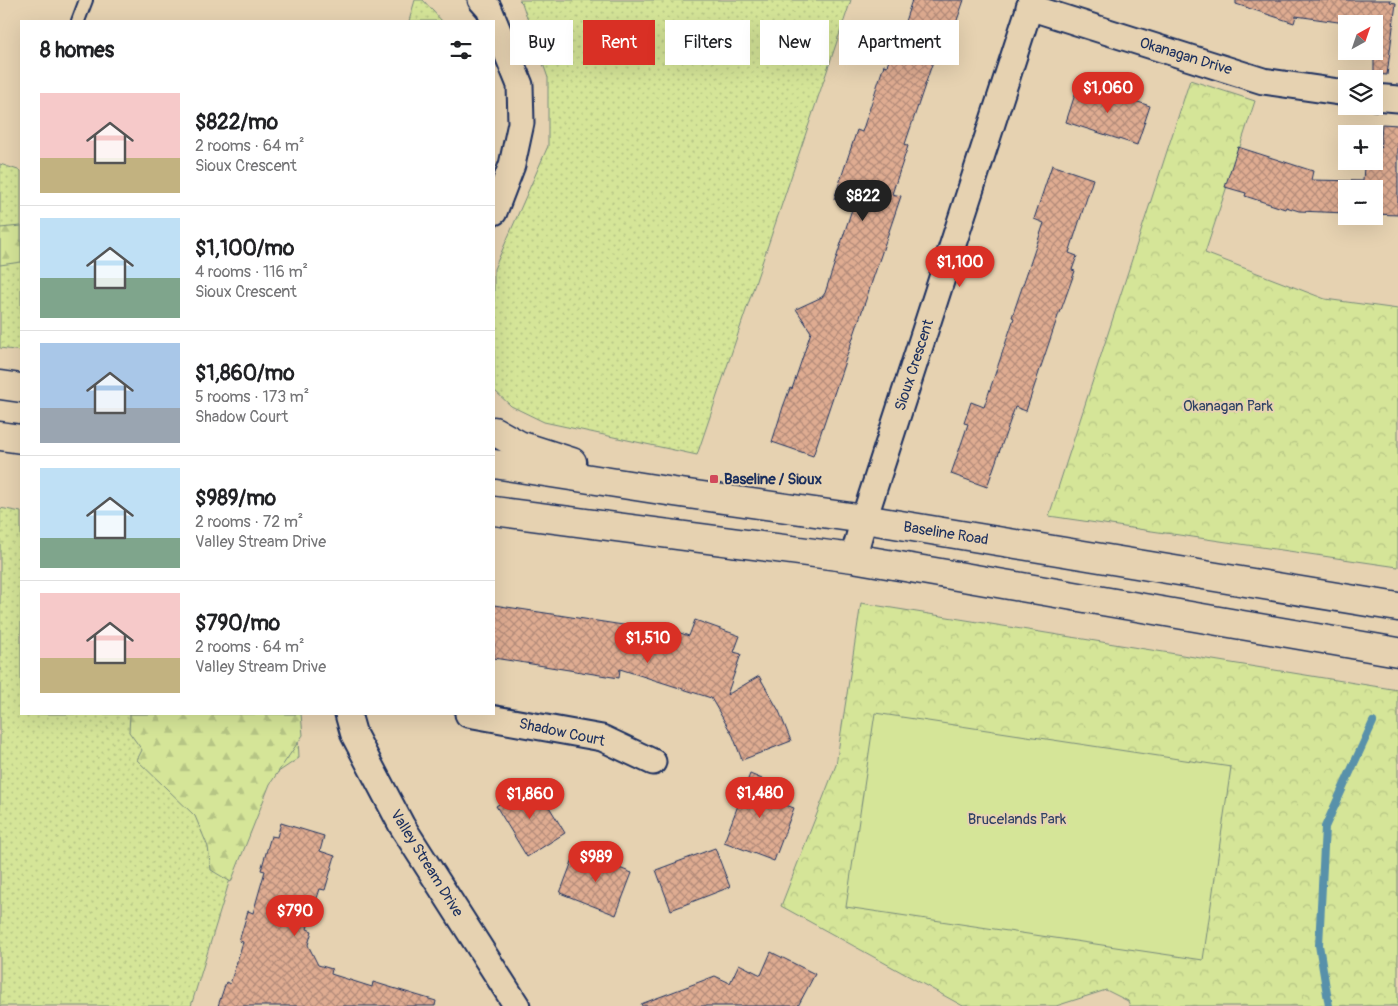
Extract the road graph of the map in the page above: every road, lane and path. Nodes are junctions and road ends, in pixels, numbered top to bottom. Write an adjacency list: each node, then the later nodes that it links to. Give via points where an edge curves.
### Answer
1 (86, 0): 4 (lane)
2 (481, 0): 5 (street)
3 (1030, 3): 7 (street, Okanagan Drive, via 1263,81); 19 (street, Sioux Crescent)
4 (78, 20)
5 (493, 20)
6 (495, 24): 10 (street, via 520,85 521,123 512,164)
7 (1338, 92)
8 (1383, 98): 9 (street)
9 (1398, 99)
10 (495, 209)
11 (0, 385): 12 (main road)
12 (20, 388)
13 (495, 432): 17 (main road, via 519,445)
14 (0, 436): 15 (main road)
15 (20, 439)
16 (495, 464): 17 (main road, Baseline Road)
17 (649, 488): 19 (main road, Baseline Road)
18 (495, 511): 20 (main road)
19 (864, 519): 20 (street, Sioux Crescent); 21 (main road, Baseline Road)
20 (853, 558): 22 (main road)
21 (1398, 606)
22 (1398, 652)
23 (348, 715): 26 (street, Valley Stream Drive, via 354,735 402,826)
24 (474, 715): 25 (street, Shadow Court, via 602,738)
25 (653, 762)
26 (517, 1006)

